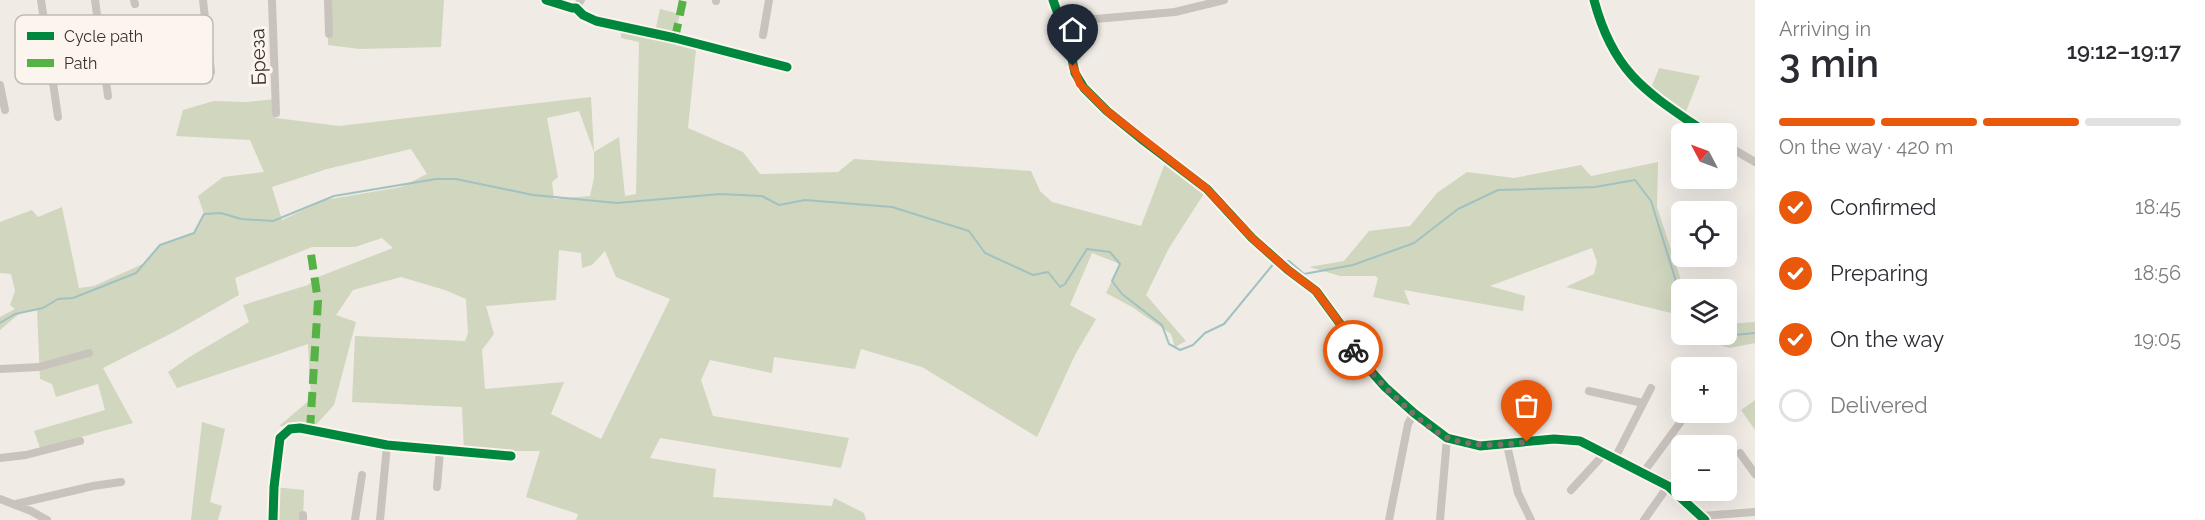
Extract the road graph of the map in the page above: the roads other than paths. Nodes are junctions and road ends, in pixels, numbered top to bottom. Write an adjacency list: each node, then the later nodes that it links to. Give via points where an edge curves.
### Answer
1 (41, 0): 12 (street)
2 (95, 0): 13 (street)
3 (203, 0): 14 (street)
4 (272, 0): 24 (street, Бреза)
5 (328, 0): 16 (street)
6 (546, 0): 11 (street, via 572,8)
7 (769, 0): 17 (street)
8 (1053, 0): 15 (street)
9 (1224, 0): 15 (street, via 1174,12)
10 (1594, 0): 26 (street, via 1610,44 1634,79)
11 (579, 4): 18 (street, via 583,15 596,21)
12 (43, 15)
13 (97, 15)
14 (205, 15)
15 (1061, 22): 34 (street, via 1077,78 1084,88 1107,111 1207,189 1252,238 1307,283 1341,325 1354,352)
16 (329, 34)
17 (763, 35)
18 (787, 67)
19 (53, 84): 25 (street)
20 (106, 84): 22 (street)
21 (0, 85): 23 (street)
22 (108, 96)
23 (5, 110)
24 (276, 113)
25 (58, 117)
26 (1692, 123)
27 (1737, 151): 28 (street)
28 (1755, 162)
29 (89, 353): 30 (street, via 39,367)
30 (0, 369)
31 (1651, 388): 33 (street)
32 (1588, 391): 33 (street)
33 (1643, 404): 45 (street)
34 (1414, 413): 36 (street); 61 (street, via 1408,424)
35 (1680, 423): 46 (street)
36 (1447, 438): 39 (street, via 1480,446); 62 (street)
37 (80, 441): 44 (street)
38 (387, 445): 40 (street); 58 (street, via 290,429 280,438); 60 (street)
39 (1507, 445): 42 (street, via 1554,439 1580,441); 63 (street, via 1518,493)
40 (440, 450): 43 (street); 51 (street)
41 (1740, 453): 47 (street)
42 (1604, 454): 45 (street); 52 (street)
43 (511, 456)
44 (0, 458)
45 (1615, 458): 46 (street)
46 (1643, 473): 50 (street)
47 (1755, 474)
48 (362, 475): 59 (street)
49 (121, 482): 54 (street)
50 (1668, 486): 56 (street); 64 (street)
51 (436, 487)
52 (1571, 490)
53 (0, 499): 54 (street)
54 (16, 504): 57 (street)
55 (1755, 512): 56 (street)
56 (1703, 518)
57 (47, 520)
58 (273, 520)
59 (355, 520)
60 (380, 520)
61 (1389, 520)
62 (1440, 520)
63 (1531, 520)
64 (1644, 520)

